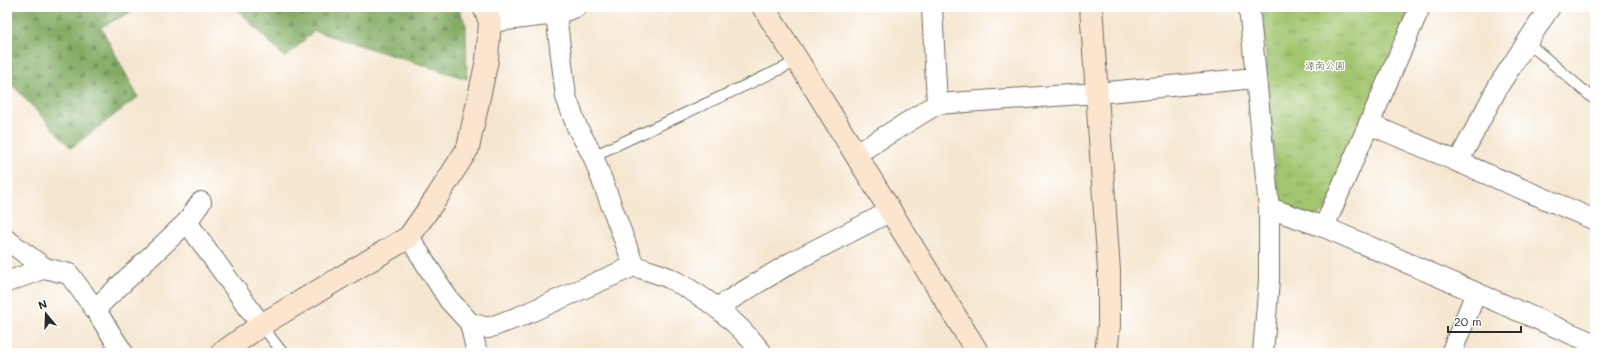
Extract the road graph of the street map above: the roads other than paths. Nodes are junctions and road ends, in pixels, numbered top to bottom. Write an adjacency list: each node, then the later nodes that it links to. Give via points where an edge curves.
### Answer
1 (576, 7): 9 (street)
2 (763, 7): 11 (street)
3 (932, 7): 15 (street)
4 (1091, 7): 13 (street)
5 (1249, 7): 12 (street)
6 (1420, 7): 16 (street)
7 (1550, 7): 10 (street)
8 (487, 14): 9 (street); 26 (street, via 487,60 468,148)
9 (556, 14): 18 (street, via 566,97 577,127)
10 (1528, 42): 14 (lane); 19 (street, via 1499,85)
11 (798, 61): 17 (street); 18 (lane)
12 (1255, 78): 13 (street); 21 (street)
13 (1097, 93): 15 (street); 43 (street, via 1109,271 1109,326)
14 (1595, 100)
15 (937, 104): 17 (street)
16 (1369, 124): 19 (street); 25 (street)
17 (856, 154): 22 (street)
18 (594, 156): 28 (street)
19 (1458, 162): 23 (street)
20 (201, 202): 24 (street)
21 (1269, 208): 25 (street); 44 (street, via 1269,280)
22 (891, 211): 32 (street, via 792,262); 42 (street)
23 (1595, 220)
24 (187, 222): 33 (street); 35 (street)
25 (1324, 227): 31 (street)
26 (409, 237): 34 (street, via 449,300); 35 (street)
27 (7, 240): 29 (street)
28 (634, 266): 32 (street, via 668,278); 34 (street, via 514,319 488,328)
29 (45, 268): 30 (street); 33 (street, via 69,274)
30 (7, 282)
31 (1476, 293): 36 (street); 45 (street)
32 (718, 307): 41 (street)
33 (95, 309): 37 (street)
34 (470, 323): 40 (street)
35 (261, 325): 38 (street); 39 (lane)
36 (1595, 344)
37 (123, 353)
38 (222, 353)
39 (283, 353)
40 (477, 353)
41 (762, 353)
42 (978, 353)
43 (1106, 353)
44 (1263, 353)
45 (1451, 353)

